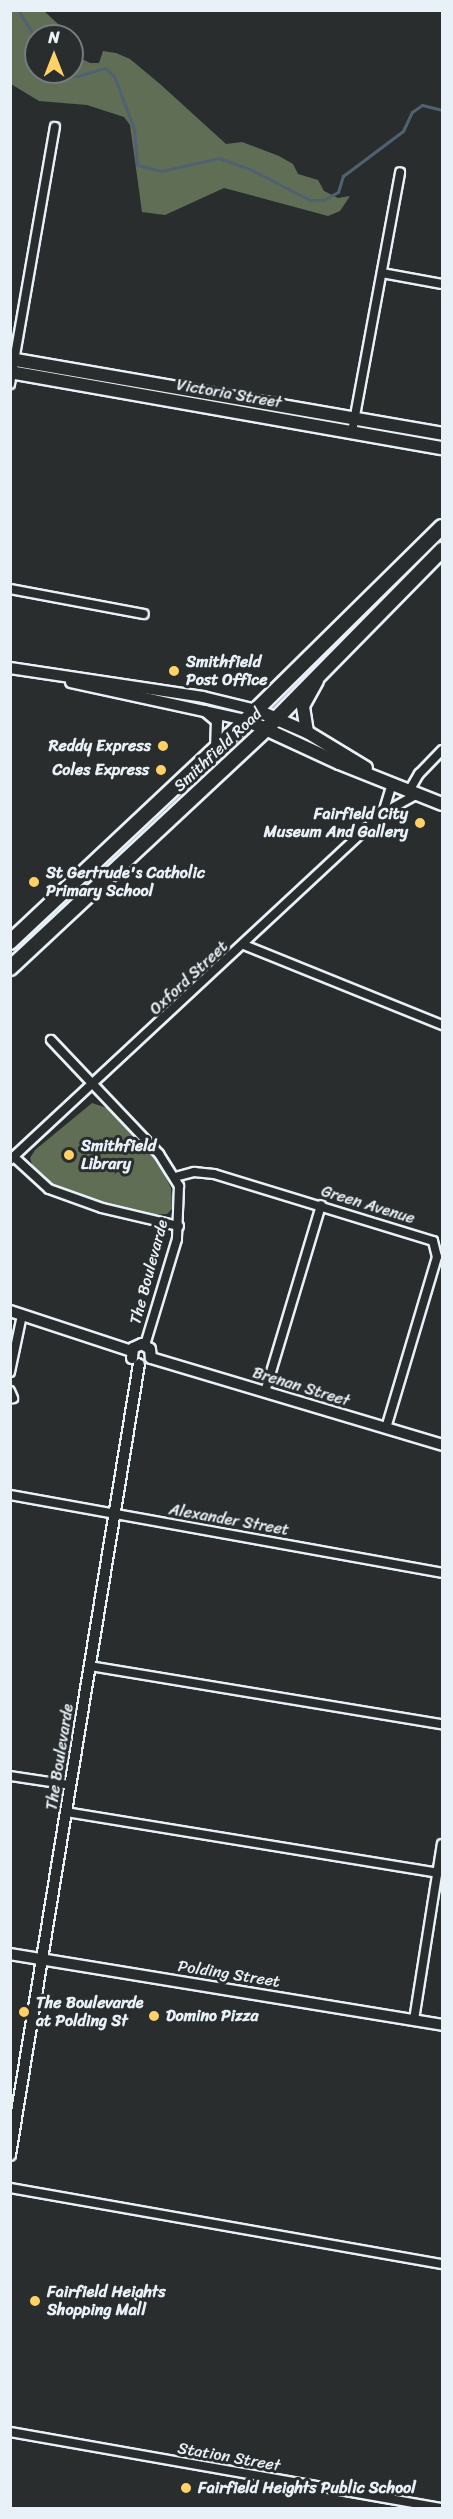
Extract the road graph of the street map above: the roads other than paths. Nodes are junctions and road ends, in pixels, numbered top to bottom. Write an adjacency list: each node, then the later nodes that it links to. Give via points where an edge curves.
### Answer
1 (55, 127): 5 (street)
2 (400, 172): 3 (street)
3 (382, 273): 4 (street); 6 (street)
4 (442, 284)
5 (12, 369): 6 (main road, Victoria Street)
6 (353, 426): 7 (main road, Victoria Street); 8 (main road, Victoria Street)
7 (442, 434)
8 (442, 448)
9 (442, 527): 17 (highway, Smithfield Road)
10 (442, 550): 14 (highway, Smithfield Road)
11 (10, 590): 12 (street)
12 (144, 614)
13 (10, 668): 15 (street)
14 (323, 670): 18 (highway, Smithfield Road); 20 (main road, via 303,706)
15 (43, 674): 16 (street); 17 (street, via 203,697)
16 (202, 710): 17 (street); 21 (street, via 217,721)
17 (251, 715): 18 (main road); 19 (main road); 21 (highway, Smithfield Road)
18 (277, 717): 19 (highway, Smithfield Road); 20 (main road)
19 (267, 728): 23 (main road, via 339,763); 30 (highway, Smithfield Road)
20 (307, 732): 23 (main road)
21 (216, 748): 28 (highway, Smithfield Road)
22 (442, 750): 25 (street, Oxford Street, via 419,774)
23 (377, 776): 24 (main road)
24 (392, 783): 25 (main road); 27 (street, Oxford Street)
25 (413, 792): 26 (main road); 27 (street, Oxford Street)
26 (442, 804)
27 (383, 813): 29 (street, Oxford Street)
28 (10, 942)
29 (244, 945): 31 (street); 33 (street, Oxford Street)
30 (10, 968)
31 (442, 1025)
32 (51, 1040): 33 (street)
33 (95, 1085): 34 (street, Oxford Street); 35 (street)
34 (12, 1159): 37 (street, via 49,1189 102,1208)
35 (175, 1177): 36 (street, Green Avenue, via 194,1172 214,1174); 37 (street, The Boulevarde, via 180,1195)
36 (321, 1205): 45 (street); 46 (street, Green Avenue, via 427,1237 436,1248)
37 (179, 1226): 40 (street, The Boulevarde)
38 (10, 1311): 39 (street)
39 (22, 1315): 41 (street); 44 (street)
40 (146, 1345): 41 (street, via 139,1344); 42 (street)
41 (132, 1351): 43 (street)
42 (151, 1358): 43 (street); 45 (street, Brenan Street)
43 (139, 1364): 49 (street, The Boulevarde)
44 (10, 1372)
45 (265, 1392): 46 (street, Brenan Street)
46 (386, 1428): 47 (street, Brenan Street)
47 (442, 1445)
48 (10, 1495): 49 (street, Alexander Street)
49 (114, 1513): 50 (street, Alexander Street); 51 (street, The Boulevarde)
50 (442, 1573)
51 (90, 1666): 52 (street); 54 (street, The Boulevarde)
52 (442, 1724)
53 (10, 1776): 54 (street)
54 (70, 1785): 55 (street, The Boulevarde)
55 (66, 1812): 57 (street); 59 (street, The Boulevarde)
56 (442, 1844): 57 (street)
57 (438, 1873): 60 (street)
58 (10, 1954): 59 (street, Polding Street)
59 (42, 1959): 60 (street, Polding Street); 62 (street, The Boulevarde)
60 (414, 2020): 61 (street, Polding Street)
61 (442, 2025)
62 (13, 2117): 63 (street, The Boulevarde)
63 (10, 2155)
64 (10, 2188): 65 (street)
65 (442, 2264)
66 (10, 2432): 67 (street, Station Street)
67 (442, 2508)

